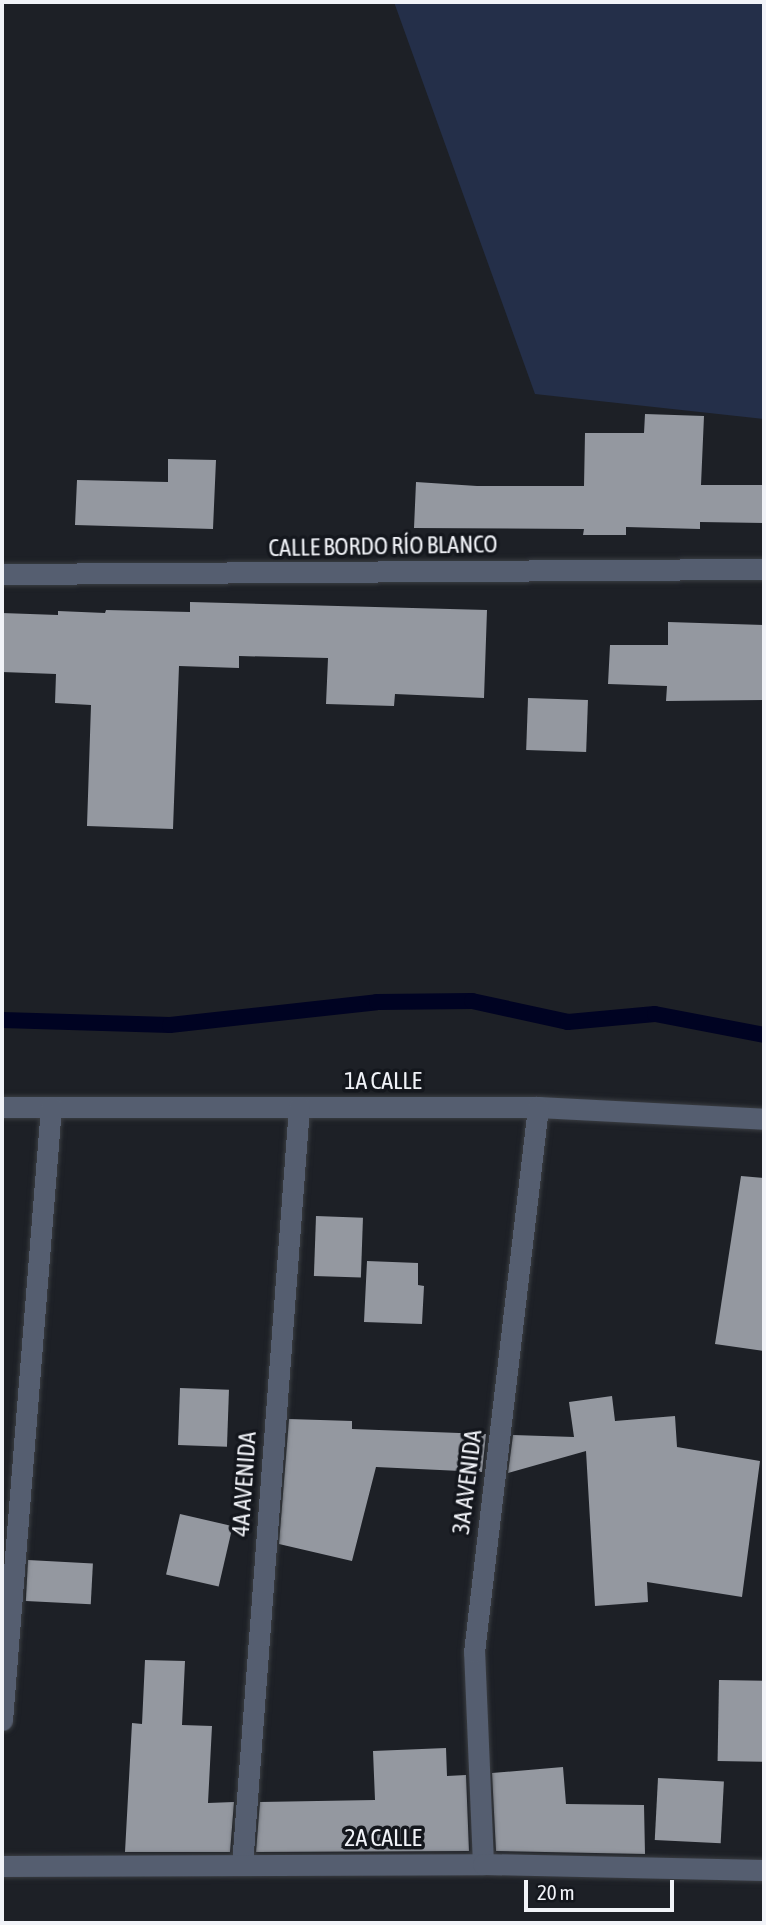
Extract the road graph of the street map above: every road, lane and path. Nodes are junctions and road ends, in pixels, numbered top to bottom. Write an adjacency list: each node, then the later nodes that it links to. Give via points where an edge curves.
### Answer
1 (764, 569): 2 (street, CALLE BORDO RÍO BLANCO)
2 (2, 574)
3 (2, 1107): 4 (street, 1A CALLE)
4 (51, 1107): 5 (street, 1A CALLE); 8 (street)
5 (299, 1107): 6 (street, 1A CALLE); 10 (street, 4A AVENIDA)
6 (538, 1107): 7 (street, 1A CALLE); 9 (street, 3A AVENIDA, via 474,1652)
7 (764, 1119)
8 (2, 1720)
9 (483, 1864): 10 (street, 2A CALLE); 12 (street, 2A CALLE)
10 (242, 1865): 11 (street, 2A CALLE)
11 (2, 1866)
12 (764, 1870)

